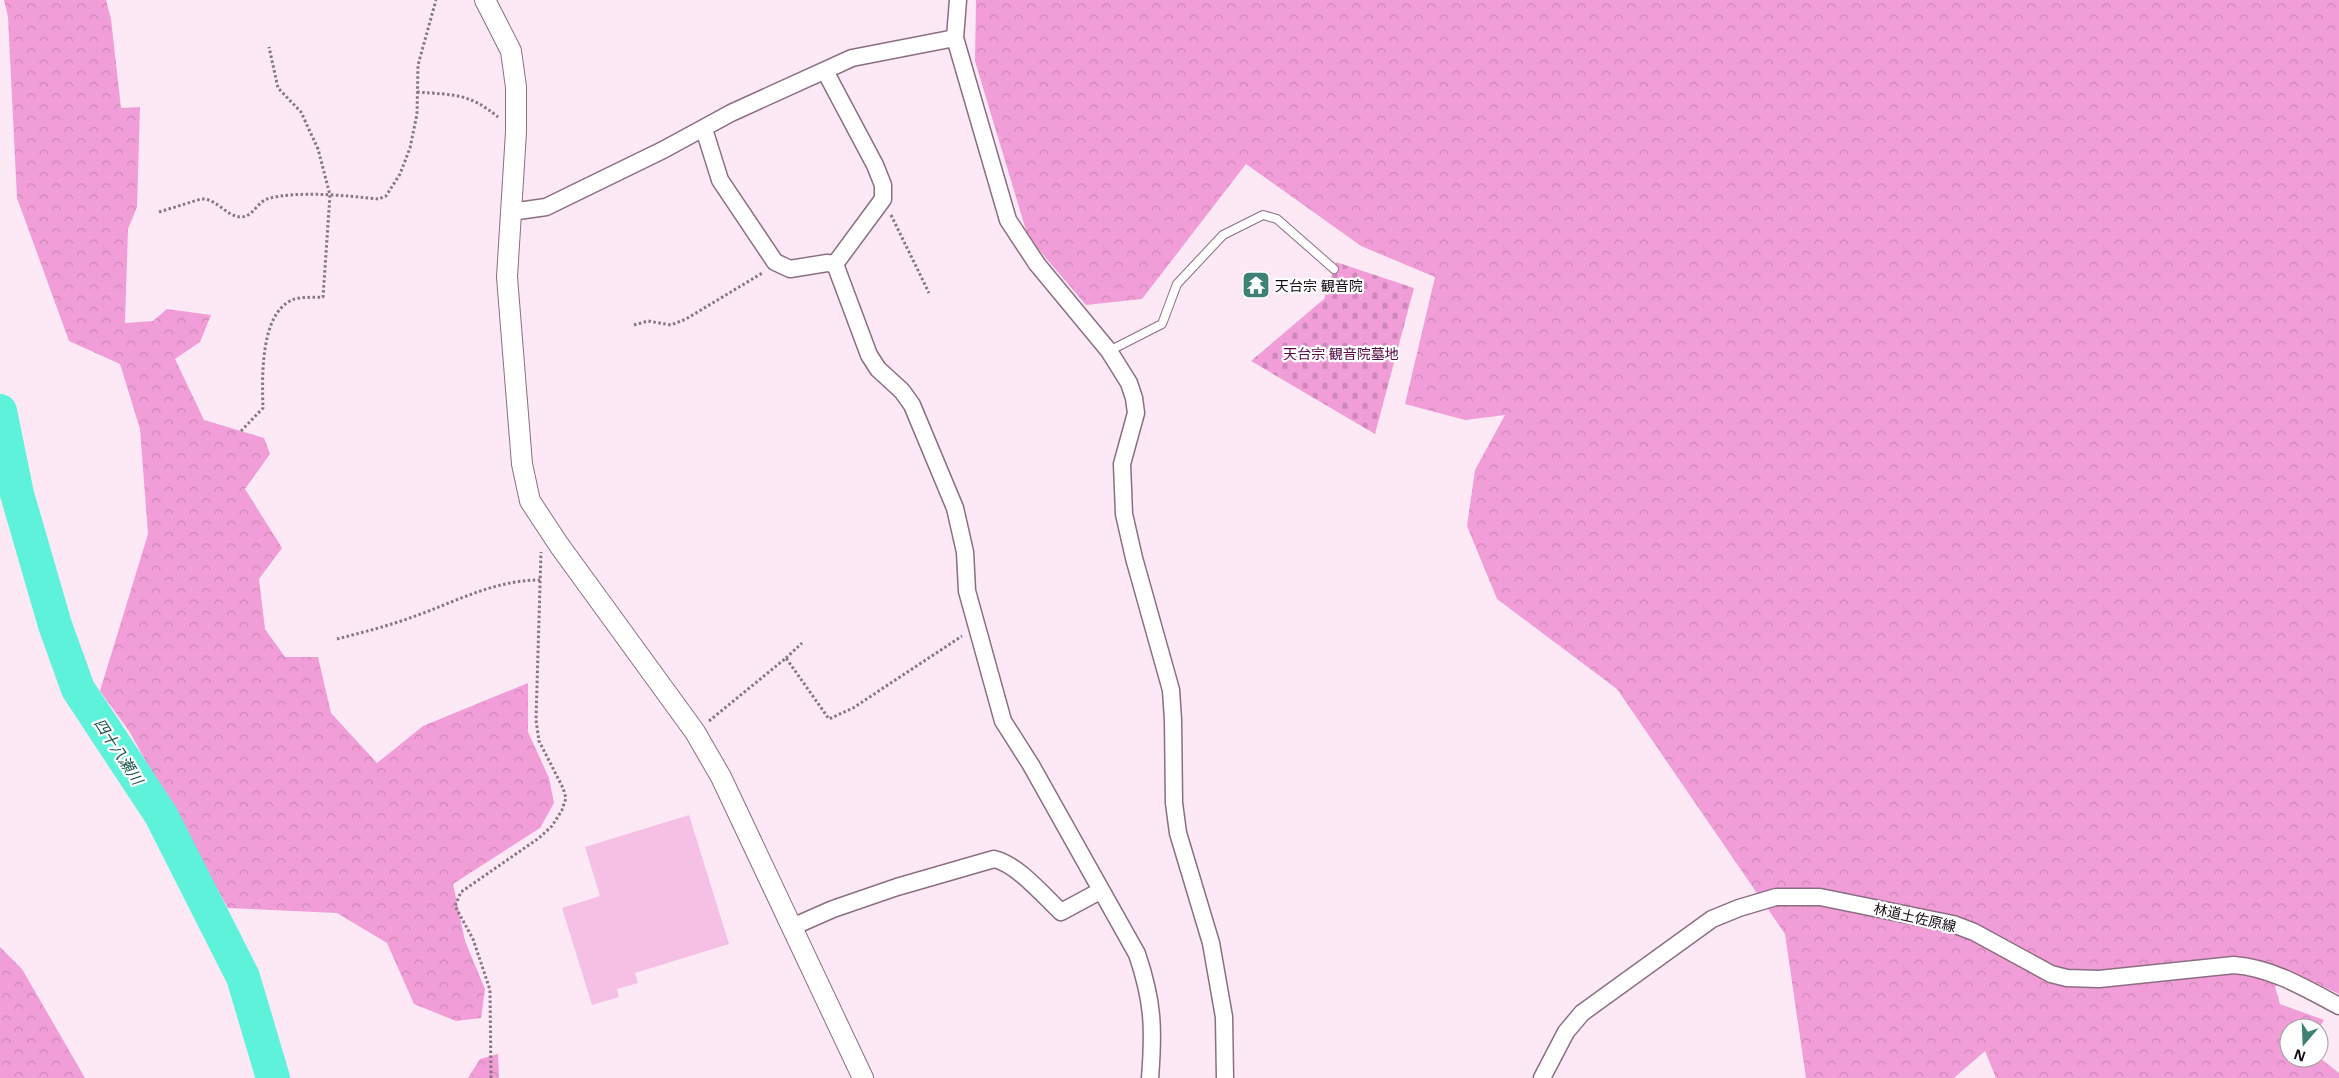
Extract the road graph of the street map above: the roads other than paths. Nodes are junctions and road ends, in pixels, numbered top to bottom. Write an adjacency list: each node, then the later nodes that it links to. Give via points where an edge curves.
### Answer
1 (485, 0): 6 (street, via 511,52 516,87)
2 (958, 0): 3 (street)
3 (955, 38): 4 (street, via 852,58); 9 (street, via 1008,220 1036,264)
4 (826, 71): 5 (street, via 731,113); 7 (street, via 883,186 883,199)
5 (704, 129): 6 (street, via 546,208); 7 (street, via 720,180 775,262 790,268)
6 (511, 212): 11 (street, via 507,276 522,464 530,501 695,732 721,777)
7 (835, 264): 10 (street, via 868,356 912,405 955,508 976,627 1003,721 1031,765)
8 (1334, 269): 9 (lane, via 1277,219 1264,215 1223,235 1216,242 1177,284 1162,324)
9 (1109, 351): 15 (street, via 1129,383 1134,398 1136,413 1122,464 1124,514 1171,690 1174,803 1178,833 1211,943 1224,1017)
10 (1100, 891): 11 (street, via 1062,912 1013,868 994,859 833,908); 14 (street, via 1137,954 1147,985 1153,1018)
11 (792, 927): 13 (street)
12 (2339, 1006): 16 (street, 林道土佐原線, via 2273,973 2250,966 2099,979 2067,978 2051,974 1953,924 1820,897 1776,897 1712,919 1582,1013 1566,1032)
13 (863, 1078)
14 (1150, 1078)
15 (1225, 1078)
16 (1542, 1078)

